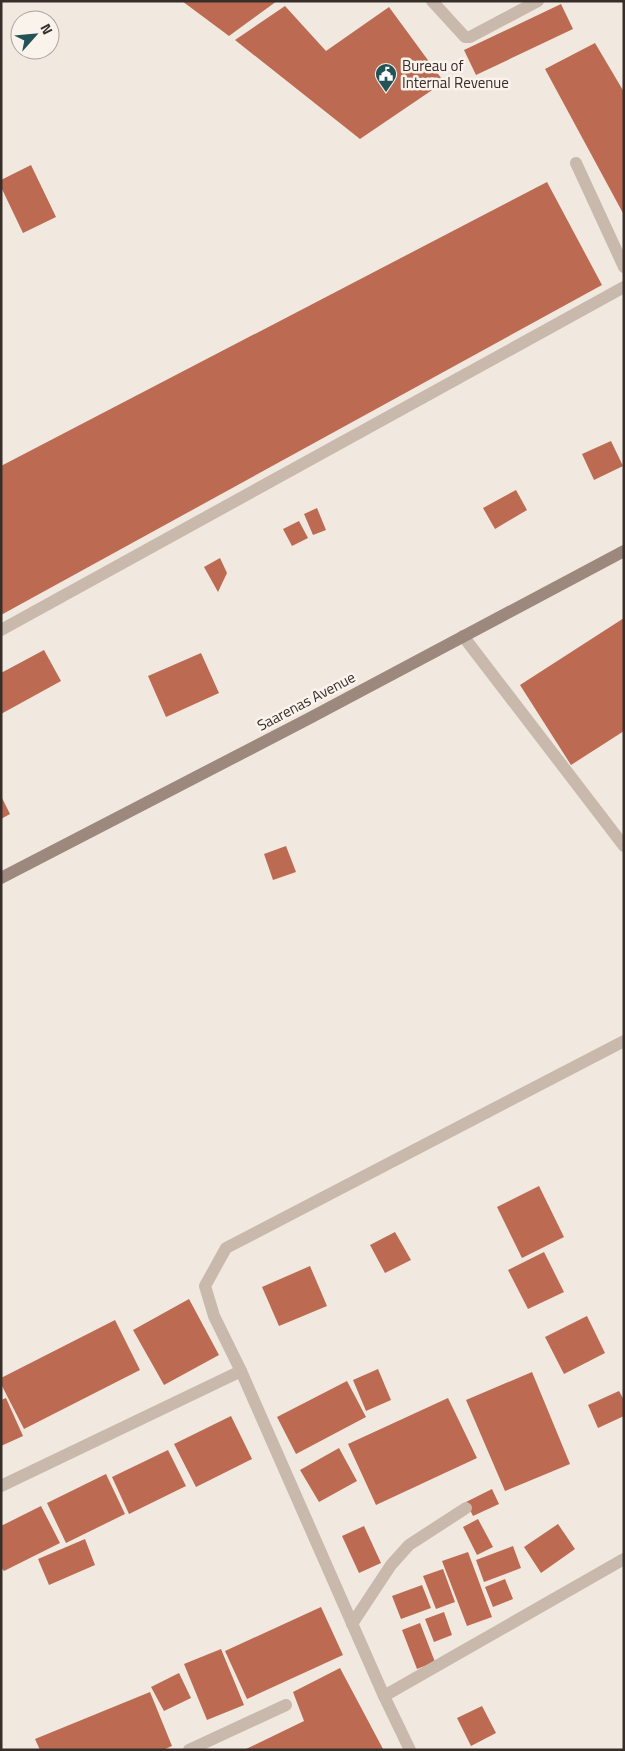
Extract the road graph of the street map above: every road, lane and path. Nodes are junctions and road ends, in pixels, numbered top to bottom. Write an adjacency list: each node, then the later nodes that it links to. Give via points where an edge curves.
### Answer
1 (432, 1): 2 (street, via 465,37)
2 (538, 1)
3 (576, 163): 4 (street)
4 (624, 267)
5 (624, 286): 7 (street)
6 (624, 551): 8 (main road, Saarenas Avenue)
7 (1, 630)
8 (463, 636): 9 (street); 10 (main road, Saarenas Avenue)
9 (624, 846)
10 (1, 878)
11 (624, 1041): 12 (street, via 226,1248 205,1286 214,1316)
12 (241, 1371): 13 (street); 16 (street)
13 (1, 1486)
14 (466, 1508): 16 (street, via 409,1545 391,1565)
15 (624, 1559): 17 (street)
16 (352, 1624): 17 (street)
17 (384, 1696): 20 (street)
18 (286, 1705): 19 (street)
19 (189, 1750)
20 (410, 1750)

